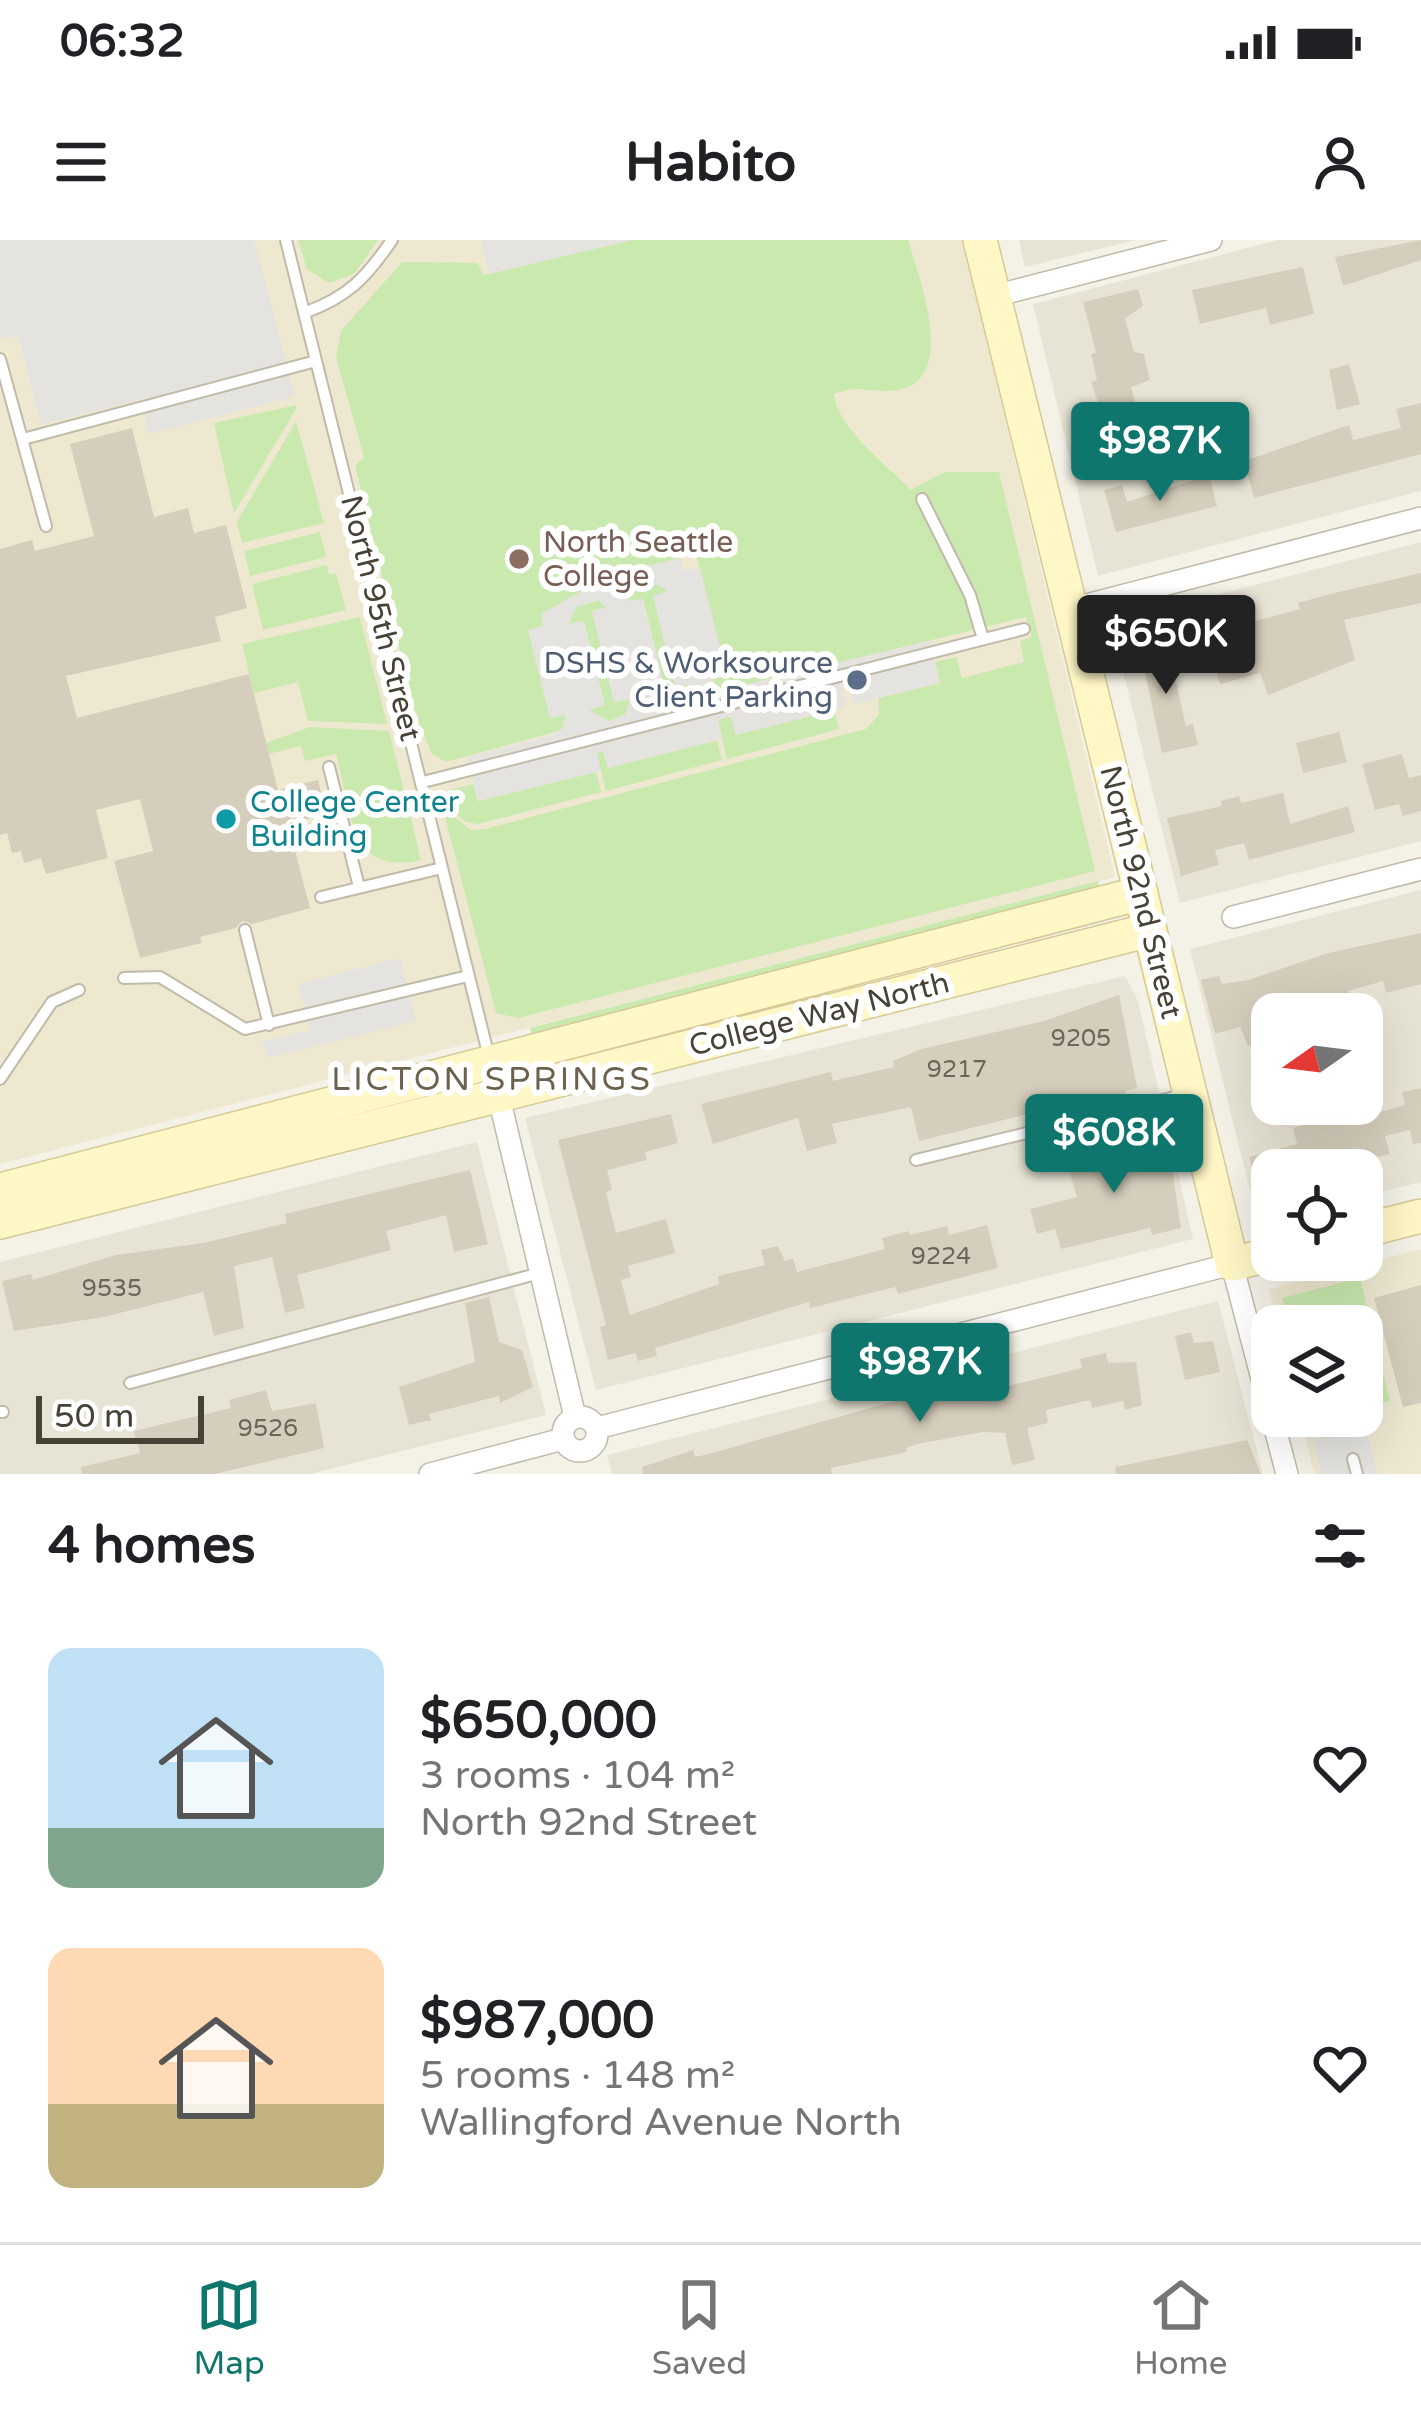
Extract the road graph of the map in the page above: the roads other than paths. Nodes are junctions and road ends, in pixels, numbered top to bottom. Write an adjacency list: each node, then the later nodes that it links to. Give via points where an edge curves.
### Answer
1 (286, 240): 6 (lane, North 95th Street)
2 (392, 240): 6 (lane, via 353,290)
3 (980, 240): 5 (street, North 92nd Street)
4 (1211, 240): 5 (street)
5 (994, 296): 13 (street, North 92nd Street)
6 (304, 313): 8 (lane, North 95th Street)
7 (0, 359): 9 (lane)
8 (316, 362): 9 (lane); 17 (lane, North 95th Street)
9 (23, 439): 12 (lane)
10 (922, 499): 15 (lane)
11 (1421, 518): 13 (street)
12 (46, 526)
13 (1071, 609): 21 (street, North 92nd Street)
14 (1024, 629): 15 (lane)
15 (983, 639): 17 (lane)
16 (329, 767): 20 (lane)
17 (422, 782): 18 (lane, North 95th Street)
18 (442, 868): 20 (lane); 26 (lane, North 95th Street)
19 (1421, 869): 23 (street)
20 (359, 887): 22 (lane)
21 (1141, 893): 25 (street, North 92nd Street); 30 (street, College Way North)
22 (321, 897)
23 (1233, 916)
24 (244, 930): 29 (lane)
25 (1150, 930): 32 (street, North 92nd Street); 33 (street, College Way North)
26 (469, 976): 29 (lane); 30 (lane, North 95th Street)
27 (124, 978): 29 (lane, via 160,976 230,1024)
28 (79, 990): 31 (lane, via 52,1001)
29 (269, 1024)
30 (490, 1061): 33 (street, North 95th Street); 35 (street, College Way North)
31 (0, 1079)
32 (1190, 1093): 34 (lane); 40 (street, North 92nd Street)
33 (498, 1095): 37 (street, College Way North); 41 (street, North 95th Street)
34 (916, 1160)
35 (0, 1190)
36 (1421, 1216): 38 (street)
37 (0, 1222)
38 (1383, 1226)
39 (1251, 1259): 40 (street)
40 (1232, 1264): 44 (street); 49 (street, North 92nd Street)
41 (540, 1273): 42 (lane); 43 (street, North 95th Street)
42 (130, 1383)
43 (575, 1417): 44 (street); 45 (street, via 564,1427)
44 (597, 1428): 45 (street, via 595,1443)
45 (573, 1445): 47 (street); 48 (street)
46 (1353, 1459): 50 (lane)
47 (430, 1474)
48 (589, 1474)
49 (1287, 1474)
50 (1357, 1474)

